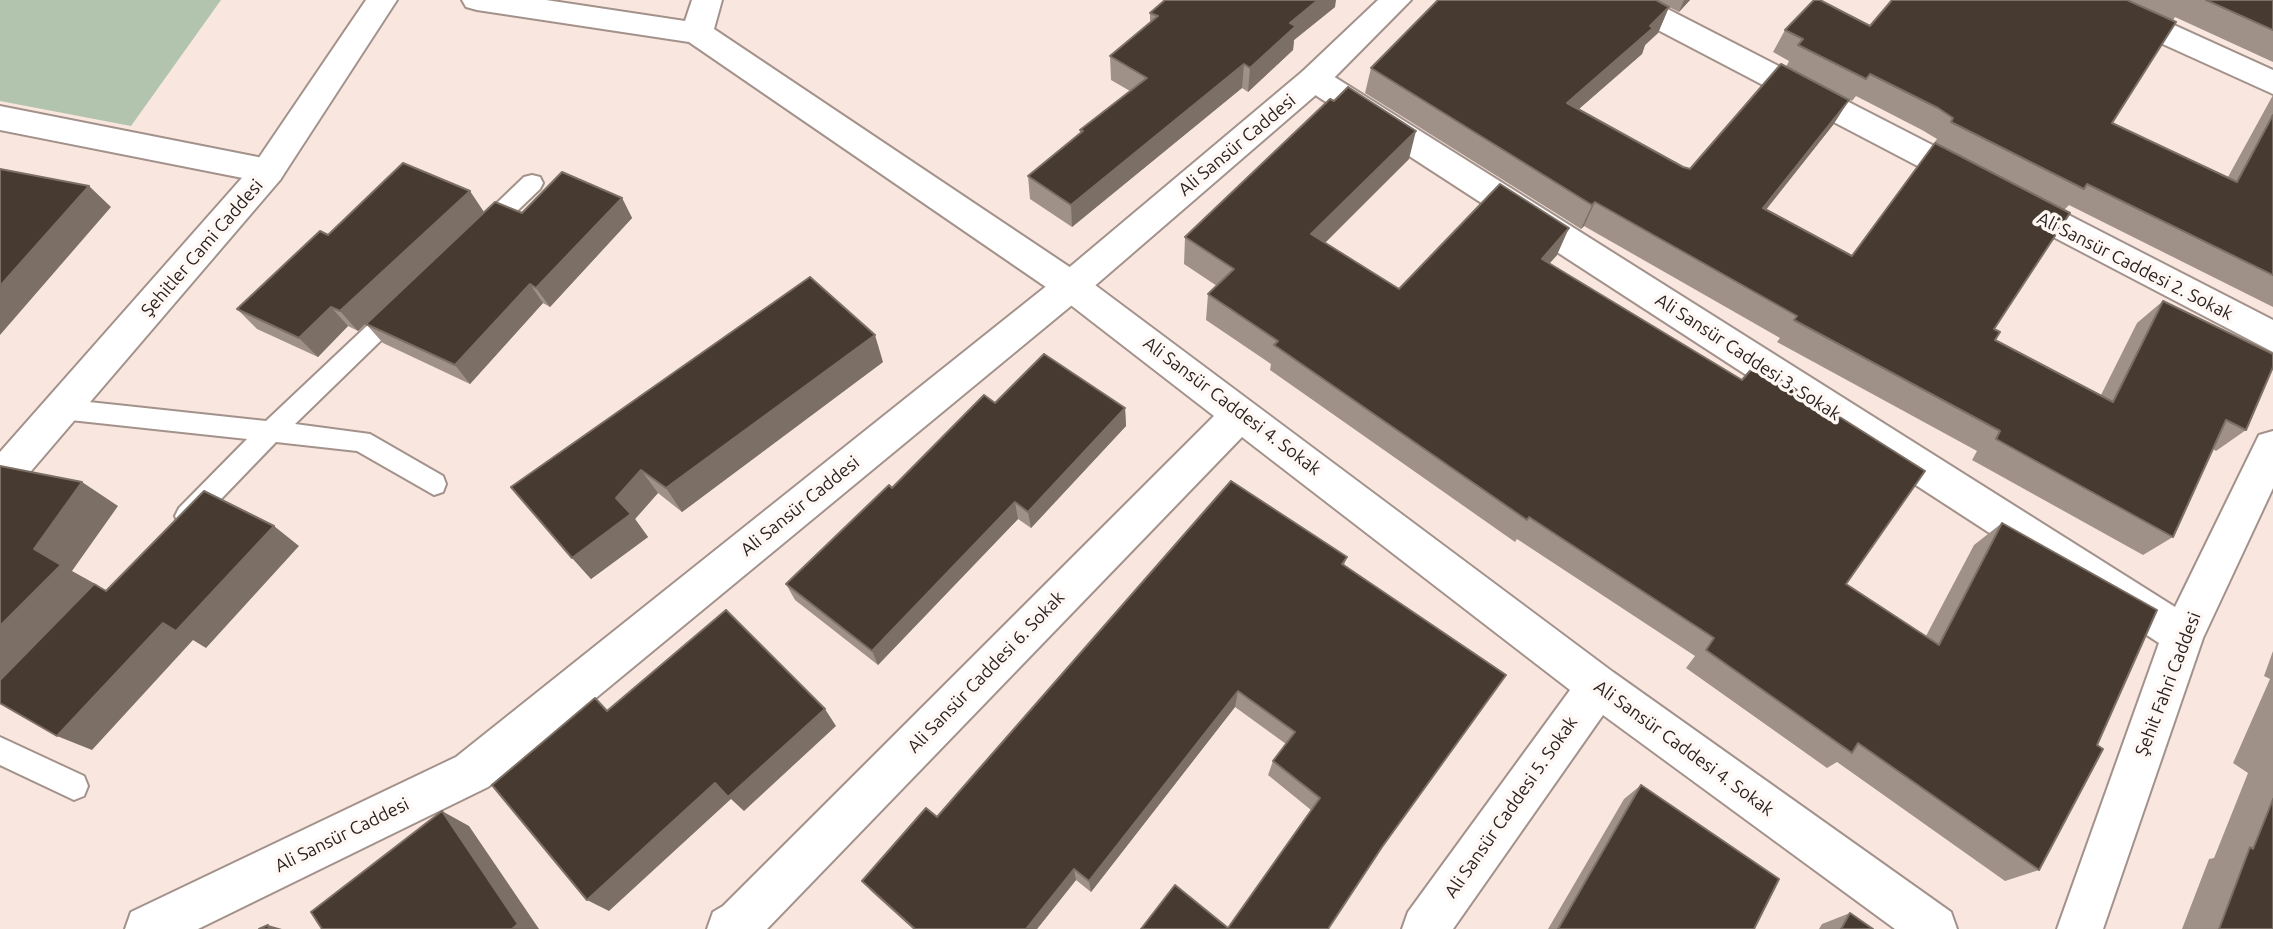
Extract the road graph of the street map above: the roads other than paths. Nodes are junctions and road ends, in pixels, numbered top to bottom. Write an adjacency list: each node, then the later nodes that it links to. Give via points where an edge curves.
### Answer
1 (382, 0): 10 (street, Şehitler Cami Caddesi)
2 (477, 0): 6 (street, Ali Sansür Caddesi 4. Sokak)
3 (1396, 0): 7 (street, Ali Sansür Caddesi)
4 (1625, 0): 15 (street, Ali Sansür Caddesi 2. Sokak)
5 (2092, 0): 8 (street)
6 (702, 16): 13 (street, Ali Sansür Caddesi 4. Sokak)
7 (1314, 79): 13 (street, Ali Sansür Caddesi); 23 (street, Ali Sansür Caddesi 3. Sokak)
8 (2273, 83)
9 (0, 118): 10 (street)
10 (268, 172): 16 (street, Şehitler Cami Caddesi)
11 (533, 183): 12 (lane)
12 (462, 250)
13 (1071, 286): 17 (street, Ali Sansür Caddesi 4. Sokak); 27 (street, Ali Sansür Caddesi, via 472,772)
14 (412, 297): 18 (lane)
15 (2273, 337)
16 (61, 410): 18 (lane); 20 (street, Şehitler Cami Caddesi)
17 (1241, 412): 24 (street, Ali Sansür Caddesi 4. Sokak); 28 (street, Ali Sansür Caddesi 6. Sokak)
18 (272, 430): 21 (lane, via 361,441); 22 (lane)
19 (2273, 447): 23 (street, Şehit Fahri Caddesi)
20 (0, 479)
21 (434, 484)
22 (175, 530)
23 (2183, 635): 31 (street, Şehit Fahri Caddesi)
24 (1598, 686): 29 (street, Ali Sansür Caddesi 5. Sokak); 30 (street, Ali Sansür Caddesi 4. Sokak)
25 (0, 751): 26 (lane)
26 (74, 786)
27 (148, 929)
28 (730, 929)
29 (1424, 929)
30 (1934, 929)
31 (2080, 929)

